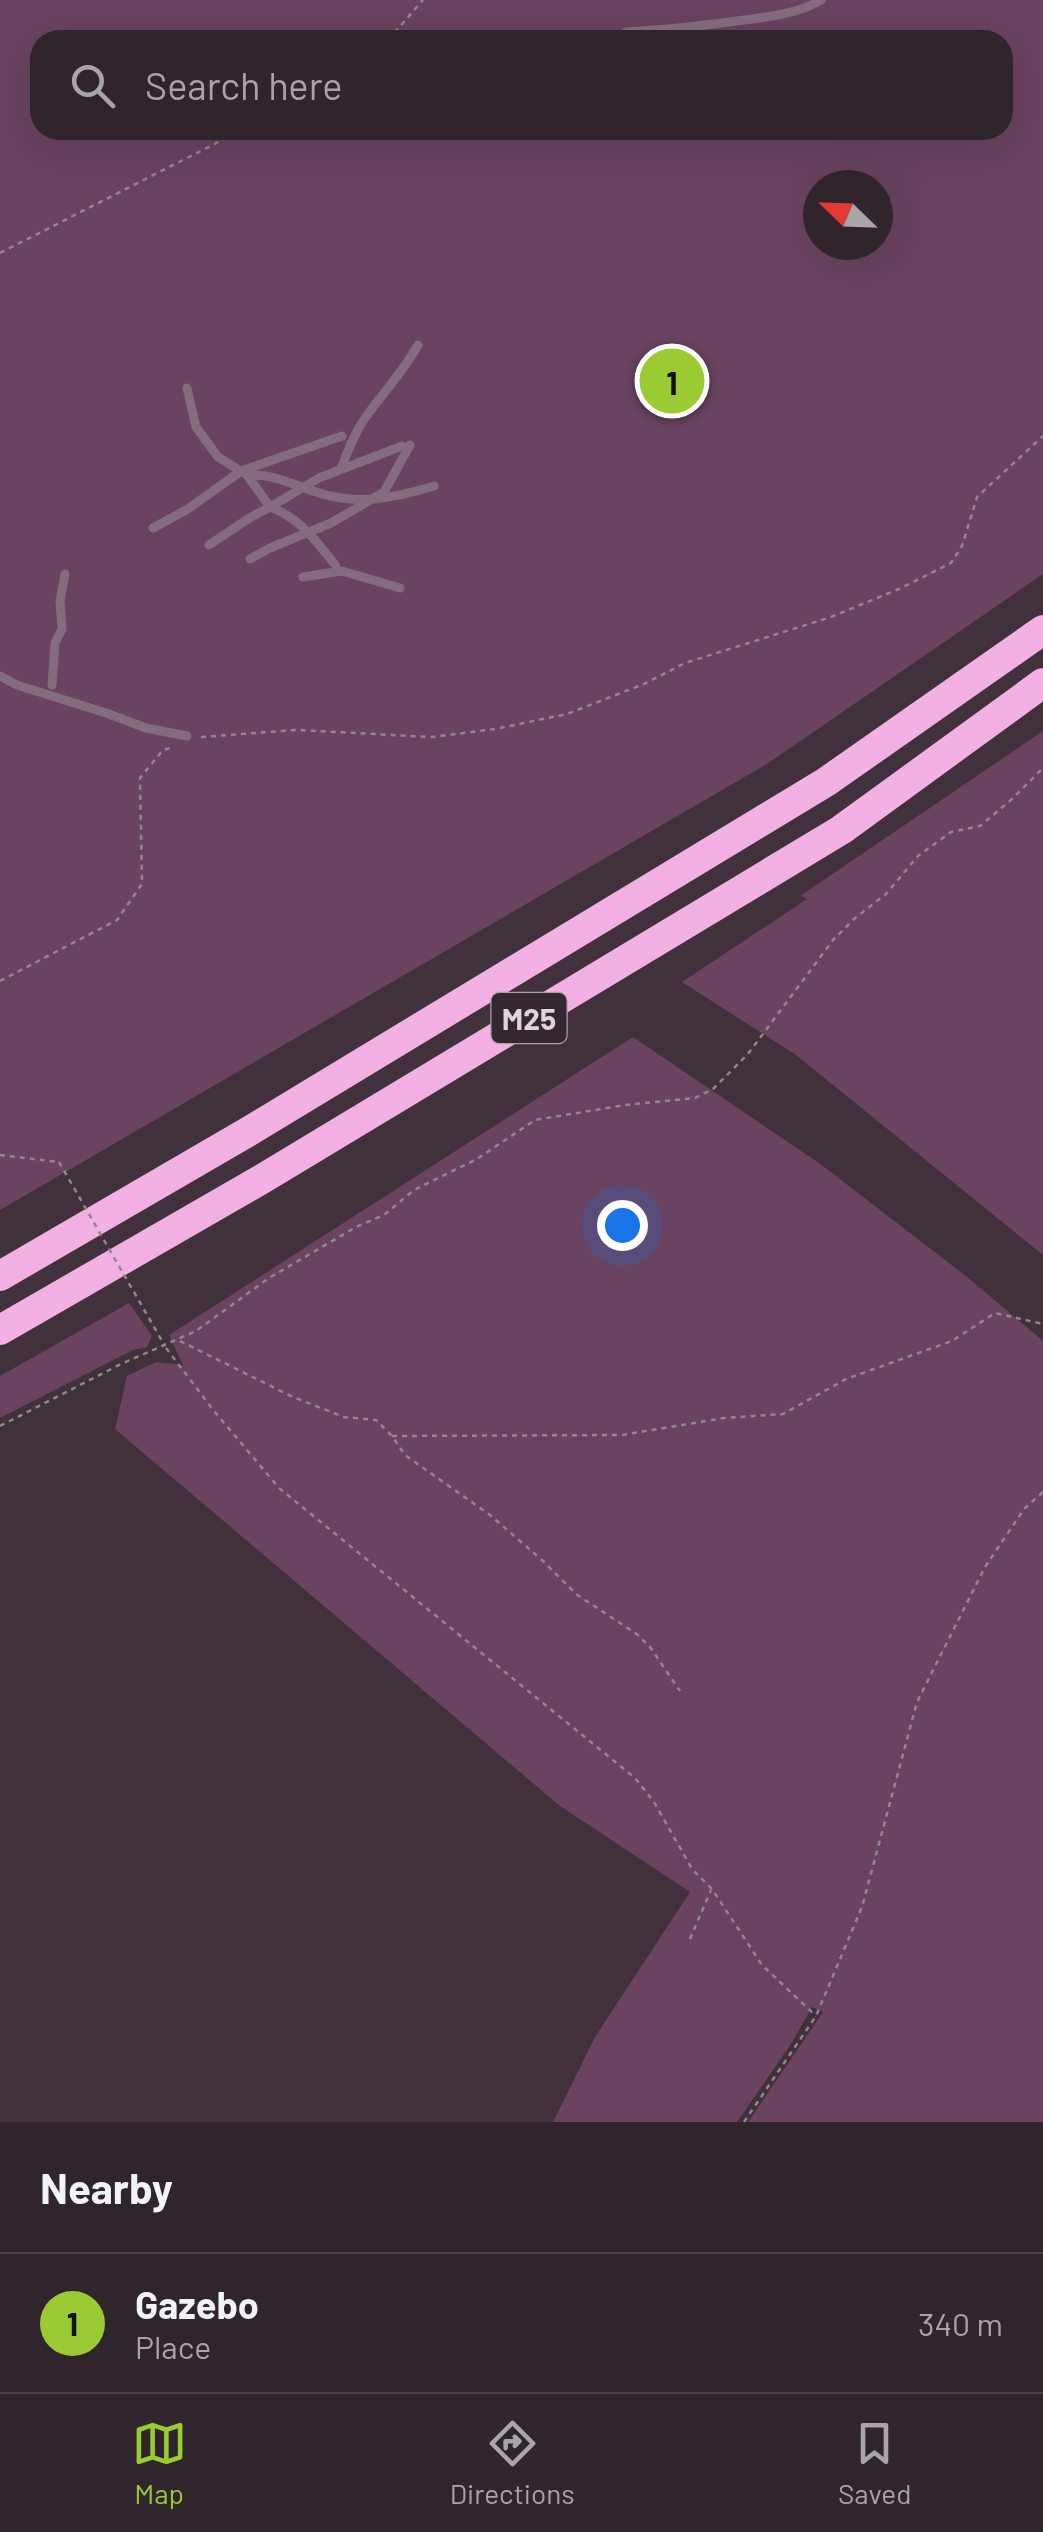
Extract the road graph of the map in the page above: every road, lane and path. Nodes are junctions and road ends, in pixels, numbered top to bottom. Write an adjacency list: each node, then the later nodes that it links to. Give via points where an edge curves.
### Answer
1 (422, 0): 3 (path)
2 (820, 0): 4 (lane, via 803,10)
3 (396, 30)
4 (673, 30)
5 (222, 140): 6 (path)
6 (0, 253)
7 (418, 345): 11 (lane, via 365,418)
8 (187, 388): 12 (lane, via 196,426 218,457)
9 (342, 436): 12 (lane)
10 (1043, 436): 29 (path, via 977,496 951,563 831,618 685,663 567,714 432,737 296,730)
11 (341, 469): 14 (lane); 15 (lane, via 406,446 384,492)
12 (241, 474): 14 (lane, via 268,474); 16 (lane); 17 (lane)
13 (434, 486): 15 (lane)
14 (304, 487): 15 (lane); 16 (lane)
15 (368, 500): 18 (lane)
16 (270, 507): 18 (lane); 19 (lane)
17 (153, 528)
18 (309, 533): 20 (lane); 21 (lane)
19 (209, 545)
20 (250, 559)
21 (336, 566)
22 (65, 574): 28 (lane)
23 (303, 577): 24 (lane, via 342,570)
24 (400, 588)
25 (1043, 630): 34 (highway, M25, via 826,782)
26 (0, 676): 29 (lane)
27 (1043, 682): 36 (highway, M25, via 841,830)
28 (52, 685)
29 (190, 738)
30 (178, 745): 32 (path, via 163,750 140,778 142,884 117,920)
31 (1043, 768): 37 (path, via 980,826 950,832 918,856 833,940 713,1090 536,1120 269,1278)
32 (0, 981)
33 (0, 1155): 38 (path, bridge, via 59,1162)
34 (0, 1276)
35 (1043, 1324): 40 (path, via 995,1313 952,1341 846,1379 783,1414 622,1435)
36 (0, 1330)
37 (178, 1340): 38 (path); 40 (path, via 293,1398 344,1418 376,1420)
38 (165, 1346): 39 (path); 43 (path, via 279,1488 635,1778 692,1869)
39 (0, 1426)
40 (392, 1436): 42 (path, via 405,1455 490,1515 576,1594 638,1635)
41 (1043, 1492): 45 (path, via 985,1568 917,1702 862,1907)
42 (680, 1690)
43 (712, 1888): 44 (path); 45 (path, via 762,1965)
44 (690, 1939)
45 (816, 2016): 46 (path)
46 (744, 2122)

